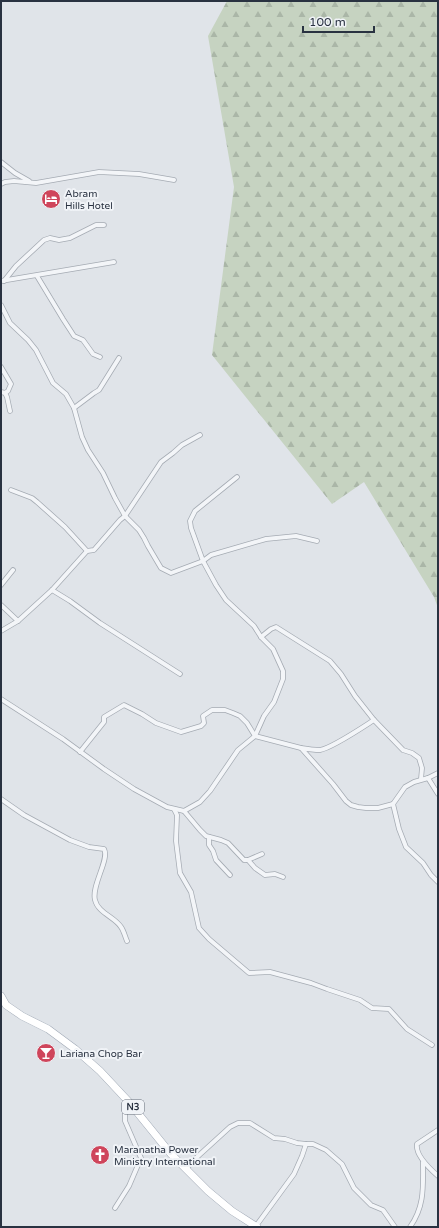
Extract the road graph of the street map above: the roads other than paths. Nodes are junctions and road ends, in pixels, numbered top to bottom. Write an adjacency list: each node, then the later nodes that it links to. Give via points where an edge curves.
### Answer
1 (1, 162): 3 (street)
2 (174, 180): 3 (street, via 139,174 99,172)
3 (32, 182): 4 (street, via 14,181)
4 (1, 184)
5 (104, 225): 8 (street, via 96,225 70,238 44,240)
6 (114, 262): 7 (street)
7 (37, 276): 8 (street); 10 (street, via 74,336 83,340 93,354)
8 (3, 281)
9 (1, 306): 14 (street, via 10,323 32,345 53,383 66,394)
10 (100, 357)
11 (119, 358): 14 (street, via 99,390)
12 (1, 367): 13 (street, via 10,384 8,391)
13 (3, 392): 15 (street, via 7,397)
14 (74, 408): 19 (street, via 88,450)
15 (10, 411)
16 (200, 435): 19 (street, via 182,445 161,462)
17 (237, 477): 22 (street, via 195,511 190,521)
18 (11, 490): 21 (street, via 37,502)
19 (125, 516): 21 (street, via 94,550); 22 (street, via 142,534 161,568 172,573)
20 (317, 541): 22 (street, via 296,536 266,539 211,555)
21 (87, 551): 25 (street)
22 (203, 561): 29 (street, via 226,600 254,626)
23 (13, 570): 24 (street)
24 (1, 585)
25 (52, 590): 27 (street); 30 (street)
26 (1, 605): 27 (street)
27 (18, 621): 28 (street)
28 (1, 631)
29 (261, 637): 32 (street, via 276,627 330,661); 33 (street, via 273,649 284,676 274,702)
30 (180, 674)
31 (1, 699): 35 (street)
32 (374, 720): 34 (street, via 324,749); 38 (street, via 403,750 419,758 422,768)
33 (255, 736): 34 (street); 35 (street, via 240,716 225,710 212,710 203,716 204,723 201,726 181,732 156,723 124,705 104,717 104,722); 43 (street, via 238,750 200,802)
34 (301, 748): 41 (street, via 351,805 378,808)
35 (80, 752): 42 (street, via 134,789)
36 (438, 773): 37 (street)
37 (428, 778): 38 (street); 39 (street)
38 (421, 779): 41 (street, via 405,787)
39 (438, 794)
40 (1, 798): 50 (street, via 24,815 70,840 104,849 106,854 94,894 95,901 98,907 121,926)
41 (393, 804): 49 (street, via 406,847)
42 (174, 809): 43 (street); 52 (street, via 177,815 176,840 180,873 191,892 199,928 209,939 250,973 270,972 360,1000 372,1008 389,1009 407,1029)
43 (184, 811): 44 (street)
44 (209, 837): 46 (street, via 228,843 241,858); 47 (street, via 209,845 216,860)
45 (262, 854): 46 (street)
46 (248, 860): 48 (street, via 265,875 275,874)
47 (230, 875)
48 (283, 877)
49 (438, 882)
50 (127, 941)
51 (1, 996): 53 (main road, N3, via 6,1004 22,1016 48,1029 75,1049)
52 (432, 1045)
53 (128, 1101): 57 (main road, N3); 59 (street, via 126,1121 141,1158 129,1186)
54 (438, 1130): 56 (street, via 417,1144)
55 (306, 1144): 57 (street, via 274,1138 250,1123 238,1123 230,1127); 60 (street, via 294,1174); 61 (street, via 313,1144 326,1150 342,1164 354,1188 371,1205 383,1210)
56 (423, 1162): 58 (street); 62 (street, via 421,1206)
57 (186, 1169): 60 (main road, N3, via 232,1211)
58 (438, 1176)
59 (115, 1208)
60 (256, 1227)
61 (395, 1227)
62 (410, 1227)

